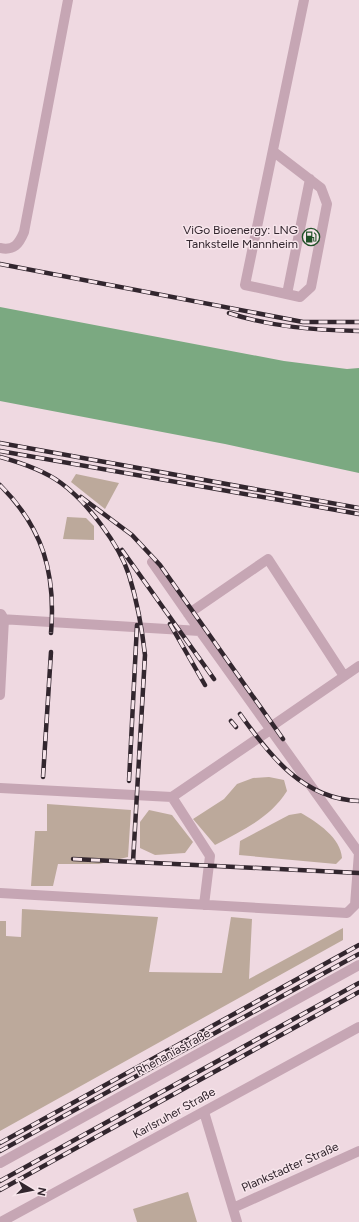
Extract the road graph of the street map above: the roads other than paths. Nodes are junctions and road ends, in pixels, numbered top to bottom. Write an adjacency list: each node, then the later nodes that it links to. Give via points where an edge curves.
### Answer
1 (68, 0): 5 (street, via 24,232 16,246 10,249)
2 (304, 0): 3 (street)
3 (274, 152): 4 (street); 6 (street, via 245,285)
4 (310, 179): 6 (street); 6 (street, via 321,188 327,204 312,287 300,297)
5 (0, 248)
6 (287, 294)
7 (152, 562): 8 (street)
8 (188, 614): 10 (street); 12 (street, via 268,559)
9 (1, 617): 10 (street); 13 (street)
10 (200, 631): 14 (street)
11 (359, 666): 12 (street)
12 (344, 676): 14 (street)
13 (0, 695)
14 (269, 729): 16 (street); 17 (street)
15 (0, 788): 16 (street)
16 (172, 798): 19 (street, via 210,856)
17 (359, 853): 19 (street, via 355,905 347,913)
18 (0, 893): 19 (street)
19 (204, 905)
20 (359, 965): 24 (street, Rhenaniastraße)
21 (359, 1027): 22 (street, Karlsruher Straße)
22 (204, 1112): 25 (street); 26 (street, Karlsruher Straße)
23 (359, 1150): 25 (street, Plankstadter Straße)
24 (0, 1163)
25 (233, 1208): 27 (street)
26 (1, 1222)
27 (237, 1222)

